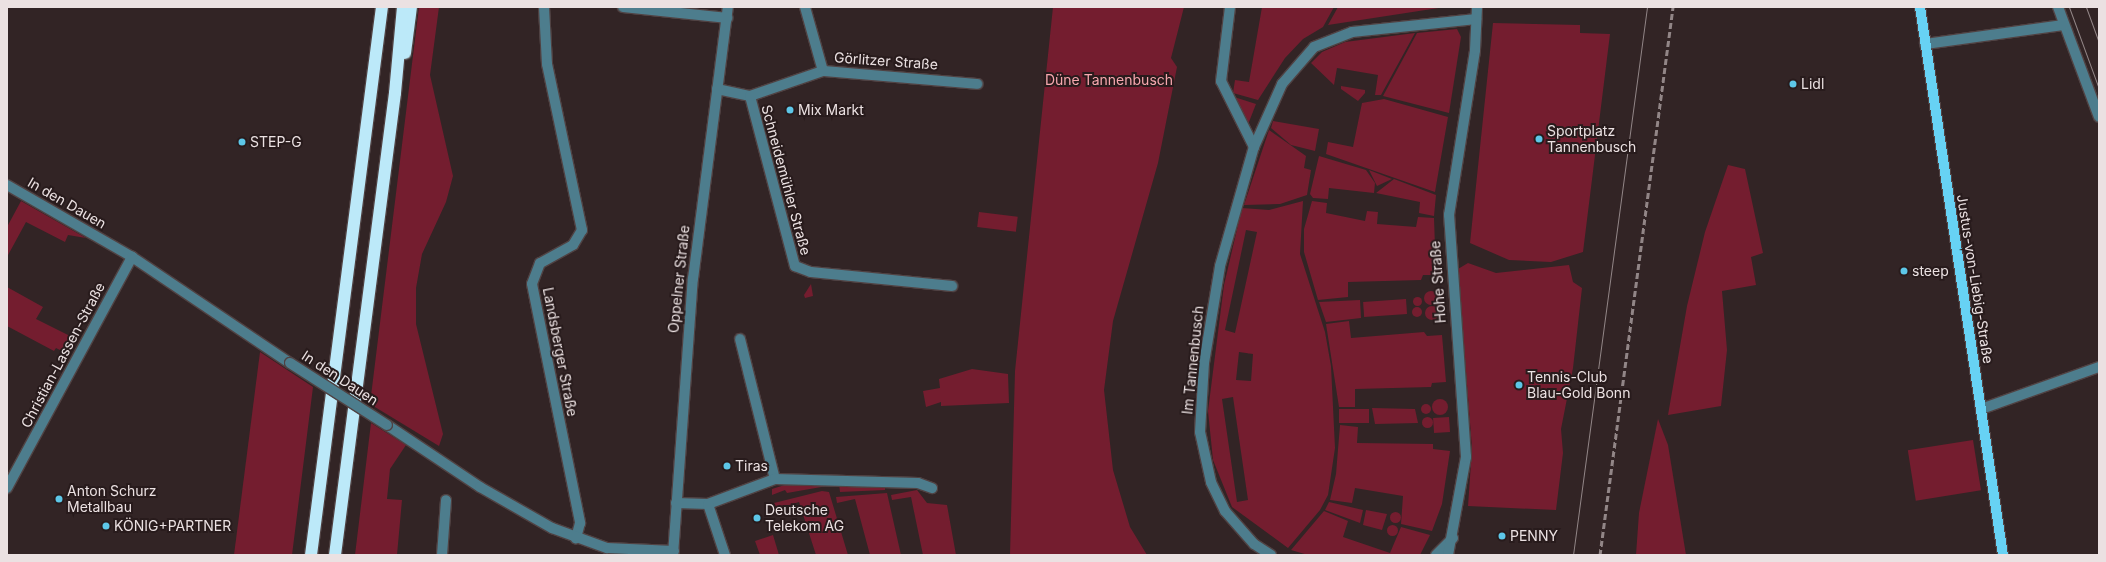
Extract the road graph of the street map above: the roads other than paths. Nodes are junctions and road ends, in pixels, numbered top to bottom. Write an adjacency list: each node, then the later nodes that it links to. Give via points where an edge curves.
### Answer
1 (382, 7): 38 (highway)
2 (403, 7): 19 (highway)
3 (411, 7): 19 (highway, via 403,72)
4 (544, 7): 35 (street, Landsberger Straße, via 547,64 582,230 573,245 540,263 532,284 580,523)
5 (623, 7): 12 (street)
6 (728, 7): 12 (street, Oppelner Straße)
7 (805, 7): 16 (street)
8 (1230, 7): 22 (street, via 1221,81)
9 (1476, 7): 13 (street, Hohe Straße)
10 (1920, 7): 15 (main road, Justus-von-Liebig-Straße)
11 (2058, 7): 14 (street)
12 (727, 18): 18 (street, Oppelner Straße)
13 (1476, 19): 22 (street, Im Tannenbusch, via 1352,32 1314,47 1282,84); 36 (street, Hohe Straße, via 1475,50 1448,215 1466,457)
14 (2064, 25): 15 (street); 21 (street)
15 (1925, 44): 28 (main road, Justus-von-Liebig-Straße)
16 (823, 71): 17 (street, Görlitzer Straße); 20 (street, Görlitzer Straße)
17 (977, 84)
18 (717, 89): 20 (street, Schneidemühler Straße); 33 (street, Oppelner Straße, via 693,279)
19 (395, 93): 39 (highway)
20 (750, 96): 25 (street, Schneidemühler Straße, via 794,266 811,272)
21 (2099, 117)
22 (1254, 147): 42 (street, Im Tannenbusch, via 1220,266 1204,363 1200,432 1211,482 1225,511 1254,544)
23 (7, 185): 24 (street, In den Dauen)
24 (132, 257): 30 (street, Christian-Lassen-Straße); 35 (street, In den Dauen, bridge, via 523,514)
25 (952, 286)
26 (740, 339): 29 (street)
27 (2099, 367): 28 (street)
28 (1981, 409): 45 (main road, Justus-von-Liebig-Straße)
29 (775, 479): 31 (street, via 918,483); 34 (street)
30 (7, 488)
31 (932, 488)
32 (446, 500): 40 (street)
33 (676, 503): 34 (street); 37 (street, Oppelner Straße)
34 (708, 504): 41 (street)
35 (576, 538): 37 (street, In den Dauen, via 607,548)
36 (1453, 538): 43 (street); 44 (street, Hohe Straße)
37 (673, 553)
38 (311, 555)
39 (335, 555)
40 (442, 555)
41 (725, 555)
42 (1271, 555)
43 (1436, 555)
44 (1448, 555)
45 (2003, 555)

